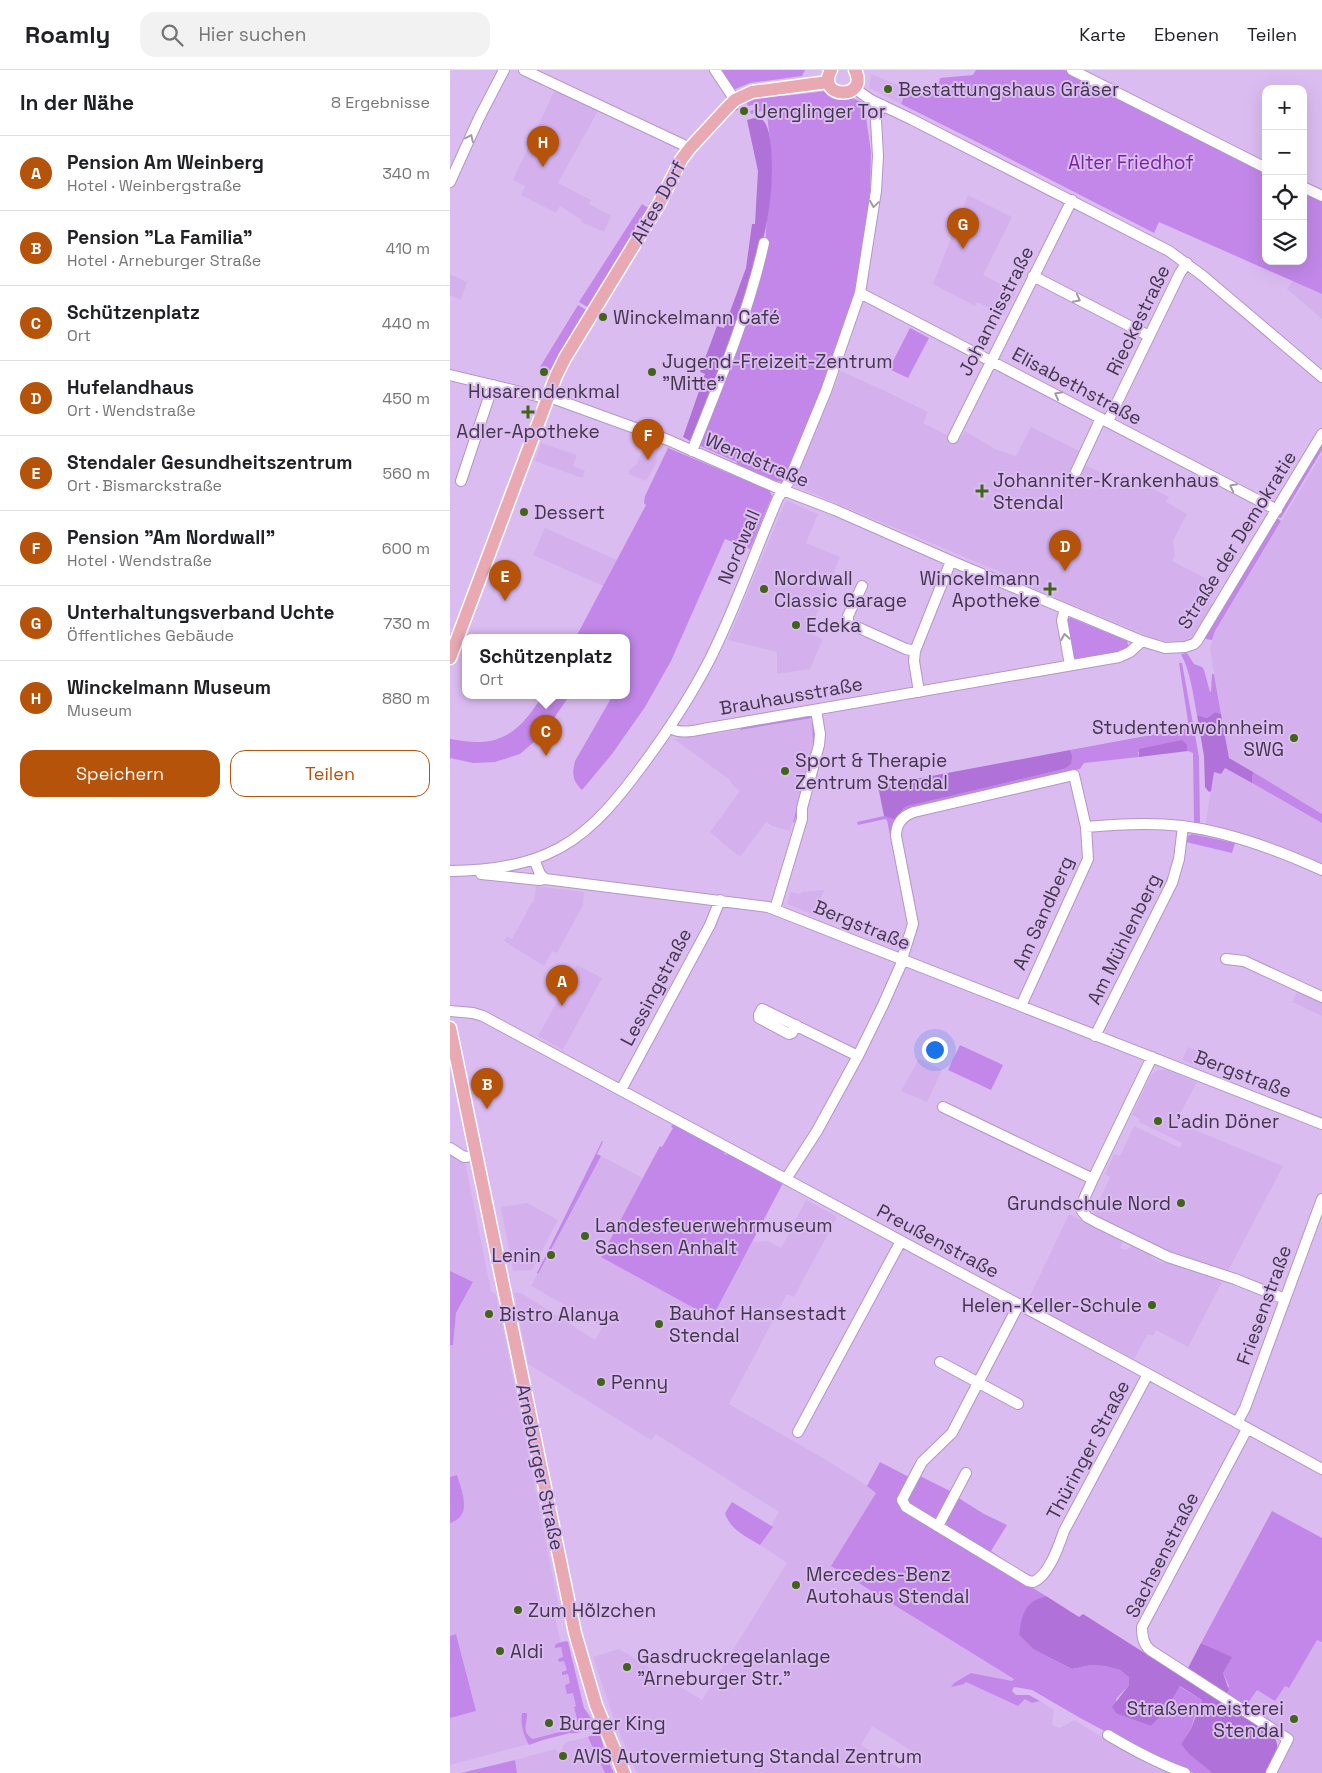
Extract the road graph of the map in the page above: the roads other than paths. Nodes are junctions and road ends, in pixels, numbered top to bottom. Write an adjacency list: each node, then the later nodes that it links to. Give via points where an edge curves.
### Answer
1 (504, 70): 12 (street, one-way to 1)
2 (524, 70): 10 (street)
3 (715, 70): 8 (street)
4 (855, 70): 7 (main road, via 858,80)
5 (1072, 70): 11 (street)
6 (830, 76): 7 (main road, via 833,90 841,93); 8 (main road, Altes Dorf, via 756,91)
7 (854, 88): 9 (street)
8 (735, 100): 10 (main road, Altes Dorf)
9 (882, 105): 15 (street); 19 (street, Nordwall, one-way to 19, via 876,120 876,191)
10 (690, 148): 25 (main road, Altes Dorf, via 660,204 565,358)
11 (1262, 166)
12 (450, 182)
13 (1307, 189): 14 (street)
14 (1322, 196)
15 (1072, 200): 17 (street); 18 (street, Johannisstraße)
16 (764, 242): 29 (street, via 750,300)
17 (1186, 263): 20 (street, Rieckestraße); 23 (street)
18 (1033, 276): 20 (street, one-way to 20); 21 (street, Johannisstraße)
19 (860, 293): 21 (street, Elisabethstraße); 32 (street, Nordwall, via 826,391)
20 (1149, 336): 26 (street, Rieckestraße)
21 (991, 360): 26 (street, Elisabethstraße, one-way to 21); 28 (street, Johannisstraße)
22 (450, 374): 24 (street, Wendstraße)
23 (1322, 378)
24 (493, 385): 25 (street, Wendstraße); 31 (street)
25 (548, 398): 29 (street, Wendstraße); 39 (main road, Altes Dorf)
26 (1108, 422): 30 (street, Rieckestraße); 33 (street, Elisabethstraße, one-way to 26)
27 (1322, 434): 33 (street, Straße der Demokratie)
28 (953, 438)
29 (692, 451): 32 (street, Wendstraße)
30 (1074, 476)
31 (461, 481)
32 (783, 490): 34 (street, Wendstraße); 43 (street, Nordwall, via 713,652)
33 (1276, 510): 37 (street, Straße der Demokratie, via 1194,644 1166,648)
34 (951, 561): 36 (street, Wendstraße); 38 (street)
35 (862, 586): 38 (street, via 848,623)
36 (1065, 609): 37 (street, Wendstraße); 40 (street, one-way to 36, via 1062,620)
37 (1142, 641): 40 (street, Brauhausstraße, via 1119,657)
38 (915, 651): 41 (street)
39 (451, 653)
40 (1070, 665): 41 (street, Brauhausstraße)
41 (919, 692): 42 (street, Brauhausstraße)
42 (816, 710): 43 (street, Brauhausstraße, via 682,732); 52 (street, via 819,745 802,819)
43 (670, 728): 46 (street, Nordwall, via 601,816 566,844)
44 (1183, 826): 45 (street, via 1147,823); 48 (street, via 1263,846); 60 (street, Am Mühlenberg, via 1176,871 1168,894)
45 (1086, 827): 54 (street, Am Sandberg, via 1074,775 914,812 902,819 896,836 913,924); 56 (street, Am Sandberg, via 1086,865)
46 (534, 859): 47 (street, Nordwall); 50 (street)
47 (473, 870): 49 (street, Nordwall); 50 (street, Bergstraße, via 482,874)
48 (1322, 870)
49 (450, 871)
50 (545, 879): 51 (street, Bergstraße)
51 (720, 900): 52 (street, Bergstraße); 63 (street, Lessingstraße)
52 (775, 909): 54 (street, Bergstraße)
53 (1226, 959): 55 (street, via 1244,961)
54 (903, 960): 56 (street, Bergstraße); 61 (street)
55 (1322, 997)
56 (1020, 1006): 60 (street, Bergstraße)
57 (450, 1011): 63 (street, Preußenstraße, via 478,1014)
58 (796, 1025): 61 (street)
59 (450, 1028): 67 (main road, Arneburger Straße)
60 (1095, 1036): 62 (street, Bergstraße)
61 (858, 1056): 68 (street, via 817,1131)
62 (1152, 1058): 65 (street, Bergstraße); 69 (street)
63 (621, 1090): 68 (street, Preußenstraße)
64 (943, 1107): 69 (street)
65 (1322, 1124)
66 (450, 1148): 67 (street, via 464,1157)
67 (476, 1156): 85 (main road, Arneburger Straße, via 575,1633 596,1705)
68 (786, 1179): 71 (street, Preußenstraße)
69 (1094, 1179): 72 (street, via 1082,1206 1086,1217 1168,1258)
70 (1322, 1199): 72 (street, Friesenstraße)
71 (901, 1241): 73 (street, Preußenstraße); 80 (street)
72 (1285, 1299): 78 (street, Friesenstraße)
73 (1019, 1304): 75 (street, Preußenstraße); 76 (street)
74 (940, 1362): 76 (street)
75 (1148, 1374): 78 (street, Preußenstraße); 83 (street, Thüringer Straße, via 1042,1576 1033,1582 1028,1581)
76 (978, 1383): 77 (street); 83 (street, via 952,1433 922,1462 902,1500 906,1507)
77 (1018, 1404)
78 (1238, 1423): 79 (street, Preußenstraße)
79 (1247, 1429): 81 (street, Preußenstraße); 87 (street, Sachsenstraße, via 1142,1627 1142,1636 1150,1650 1288,1739)
80 (798, 1432)
81 (1322, 1469)
82 (966, 1474): 83 (street)
83 (938, 1526)
84 (1108, 1735): 86 (street, via 1137,1753)
85 (624, 1773)
86 (1185, 1773)
87 (1271, 1773)

